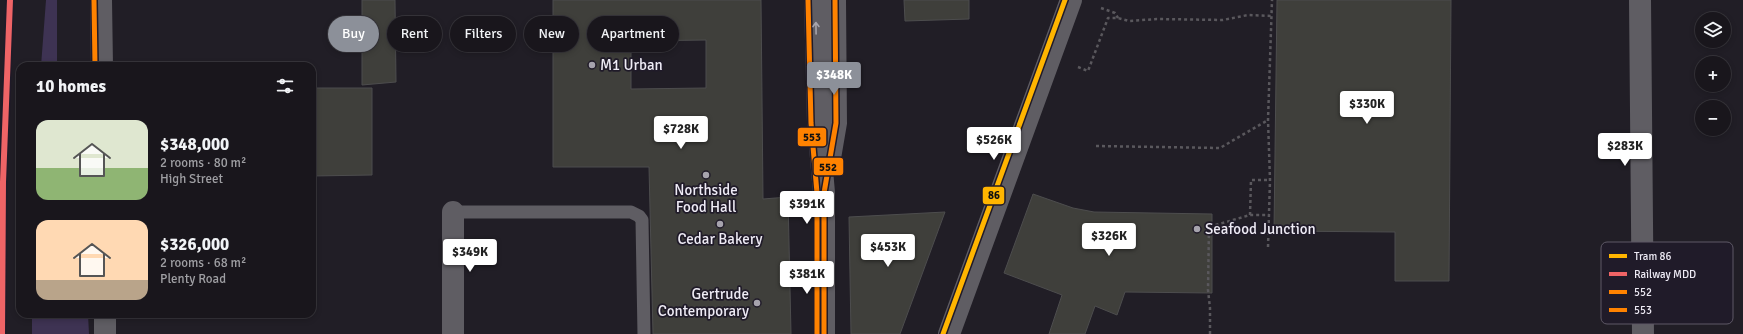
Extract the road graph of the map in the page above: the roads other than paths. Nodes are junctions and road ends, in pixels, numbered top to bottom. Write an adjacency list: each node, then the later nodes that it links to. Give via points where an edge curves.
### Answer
1 (101, 0): 6 (main road)
2 (815, 0): 7 (main road, one-way to 2, via 818,123)
3 (835, 0): 7 (main road, via 836,123)
4 (1071, 0): 16 (main road)
5 (1640, 0): 9 (main road)
6 (102, 62)
7 (824, 192): 15 (main road)
8 (453, 212): 13 (main road); 14 (lane, via 631,212 638,216 642,220)
9 (1643, 242)
10 (104, 318): 12 (main road)
11 (1644, 324): 17 (main road)
12 (105, 334)
13 (454, 334)
14 (644, 334)
15 (824, 334)
16 (949, 334)
17 (1644, 334)

